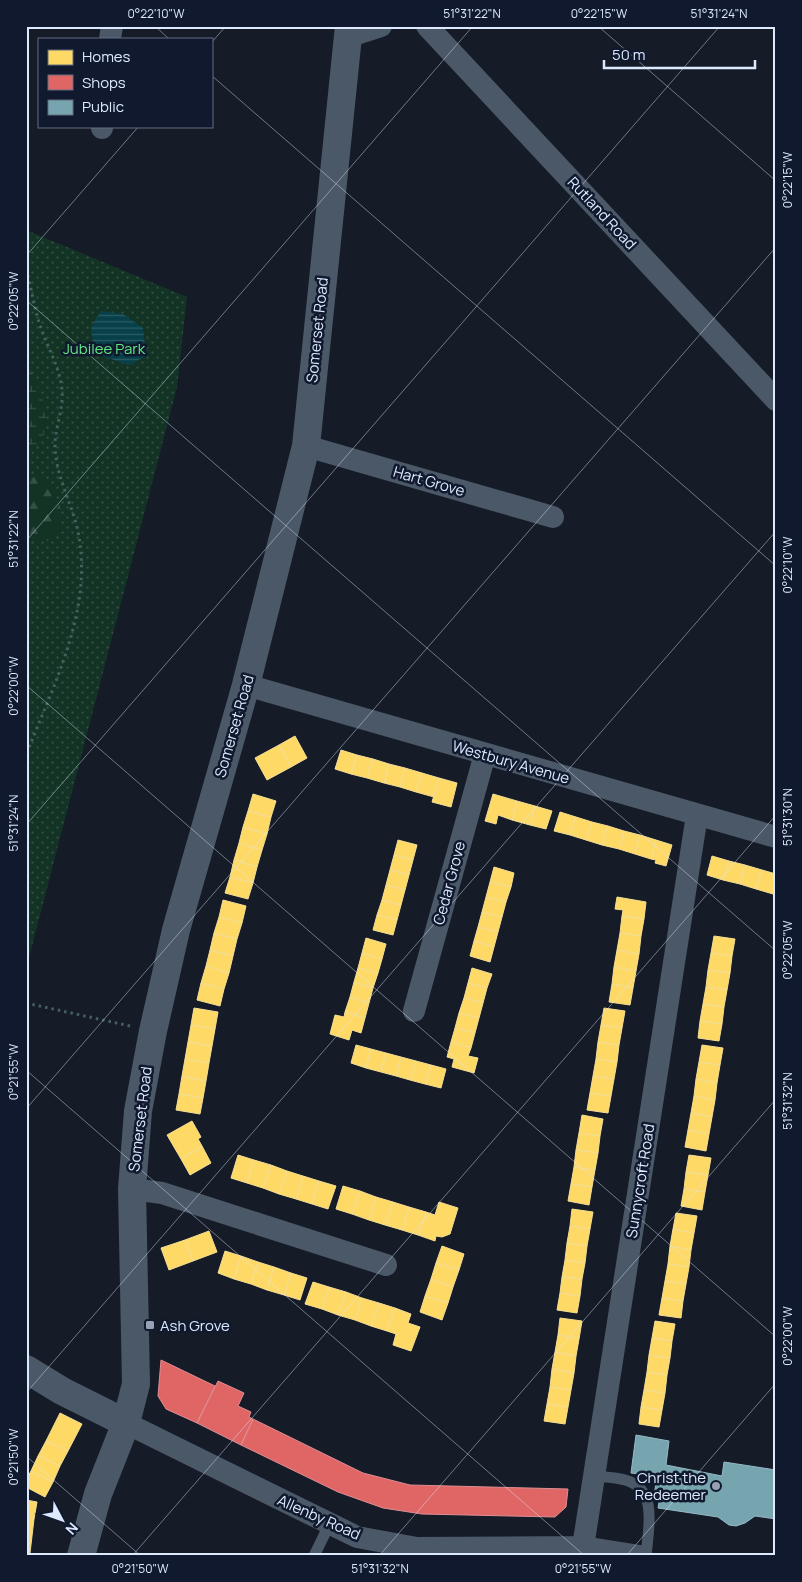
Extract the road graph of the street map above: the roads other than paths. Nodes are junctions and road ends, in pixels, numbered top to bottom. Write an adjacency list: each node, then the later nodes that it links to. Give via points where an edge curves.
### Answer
1 (381, 26): 3 (street)
2 (428, 26): 4 (street, Rutland Road)
3 (348, 32): 5 (street, Somerset Road)
4 (776, 400)
5 (306, 446): 6 (street, Hart Grove); 7 (street, Somerset Road)
6 (553, 517)
7 (246, 685): 8 (street, Westbury Avenue); 12 (street, Somerset Road, via 176,930 152,1031 138,1111)
8 (485, 754): 9 (street, Westbury Avenue); 11 (street, Cedar Grove)
9 (697, 815): 10 (street, Westbury Avenue); 16 (street, Sunnycroft Road)
10 (776, 837)
11 (414, 1011)
12 (132, 1190): 13 (street, via 162,1193); 15 (street, Somerset Road, via 136,1384)
13 (386, 1265)
14 (26, 1369): 15 (street, Allenby Road)
15 (126, 1423): 17 (street, Allenby Road); 21 (street, Somerset Road, via 98,1494)
16 (594, 1476): 18 (street, Sunnycroft Road); 24 (lane, via 627,1480 641,1488 648,1499 649,1512)
17 (329, 1525): 19 (street, Allenby Road, via 357,1537); 22 (lane)
18 (583, 1547): 19 (street, Allenby Road); 20 (street, Allenby Road)
19 (417, 1552)
20 (609, 1553): 23 (street, Allenby Road)
21 (81, 1556)
22 (314, 1556)
23 (640, 1556)
24 (646, 1556)

